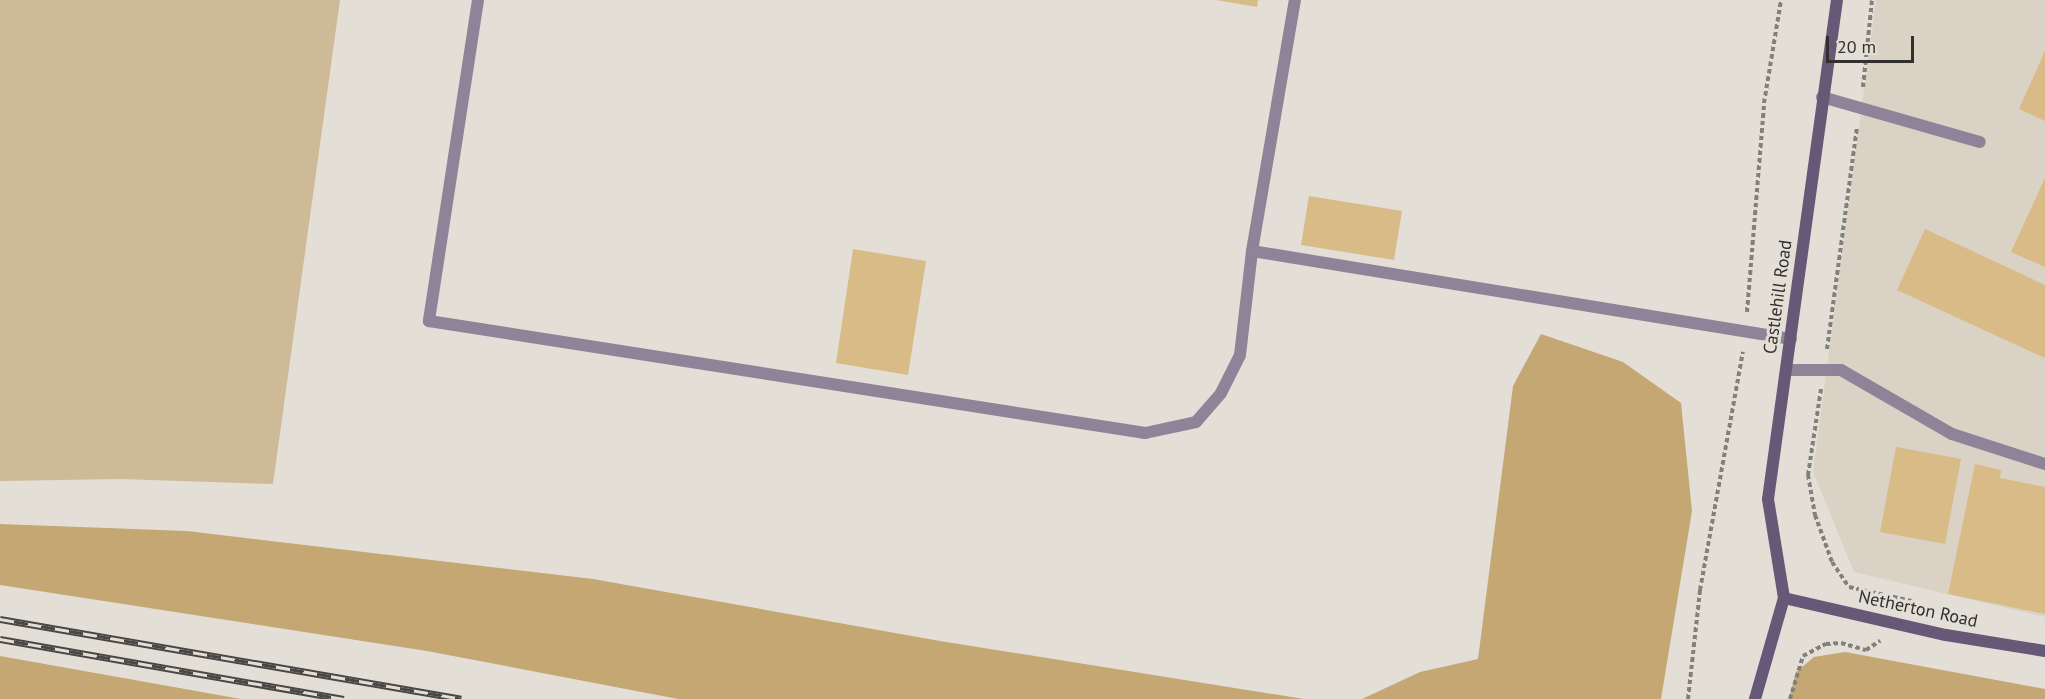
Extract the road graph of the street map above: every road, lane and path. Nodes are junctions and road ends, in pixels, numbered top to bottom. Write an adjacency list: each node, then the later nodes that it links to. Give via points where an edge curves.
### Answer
1 (478, 0): 8 (lane, via 429,321 1145,433 1196,422 1221,393 1240,355)
2 (1295, 0): 8 (lane)
3 (1837, 0): 5 (main road, Castlehill Road)
4 (1872, 0): 6 (path)
5 (1822, 97): 6 (lane); 9 (main road, Castlehill Road)
6 (1861, 108): 7 (lane); 11 (path)
7 (1980, 141)
8 (1251, 251): 9 (lane)
9 (1791, 339): 10 (main road, Castlehill Road)
10 (1786, 370): 11 (lane); 13 (main road, Castlehill Road, via 1768,499)
11 (1824, 370): 12 (lane, via 1841,370 1952,434); 14 (path, via 1808,475 1815,515 1832,562 1849,587 1911,601)
12 (2045, 464)
13 (1784, 598): 14 (main road, Netherton Road); 16 (main road)
14 (1907, 626): 15 (main road, Netherton Road); 17 (path, via 1866,650 1841,642 1826,644 1803,656)
15 (2045, 651)
16 (1755, 699)
17 (1790, 699)

